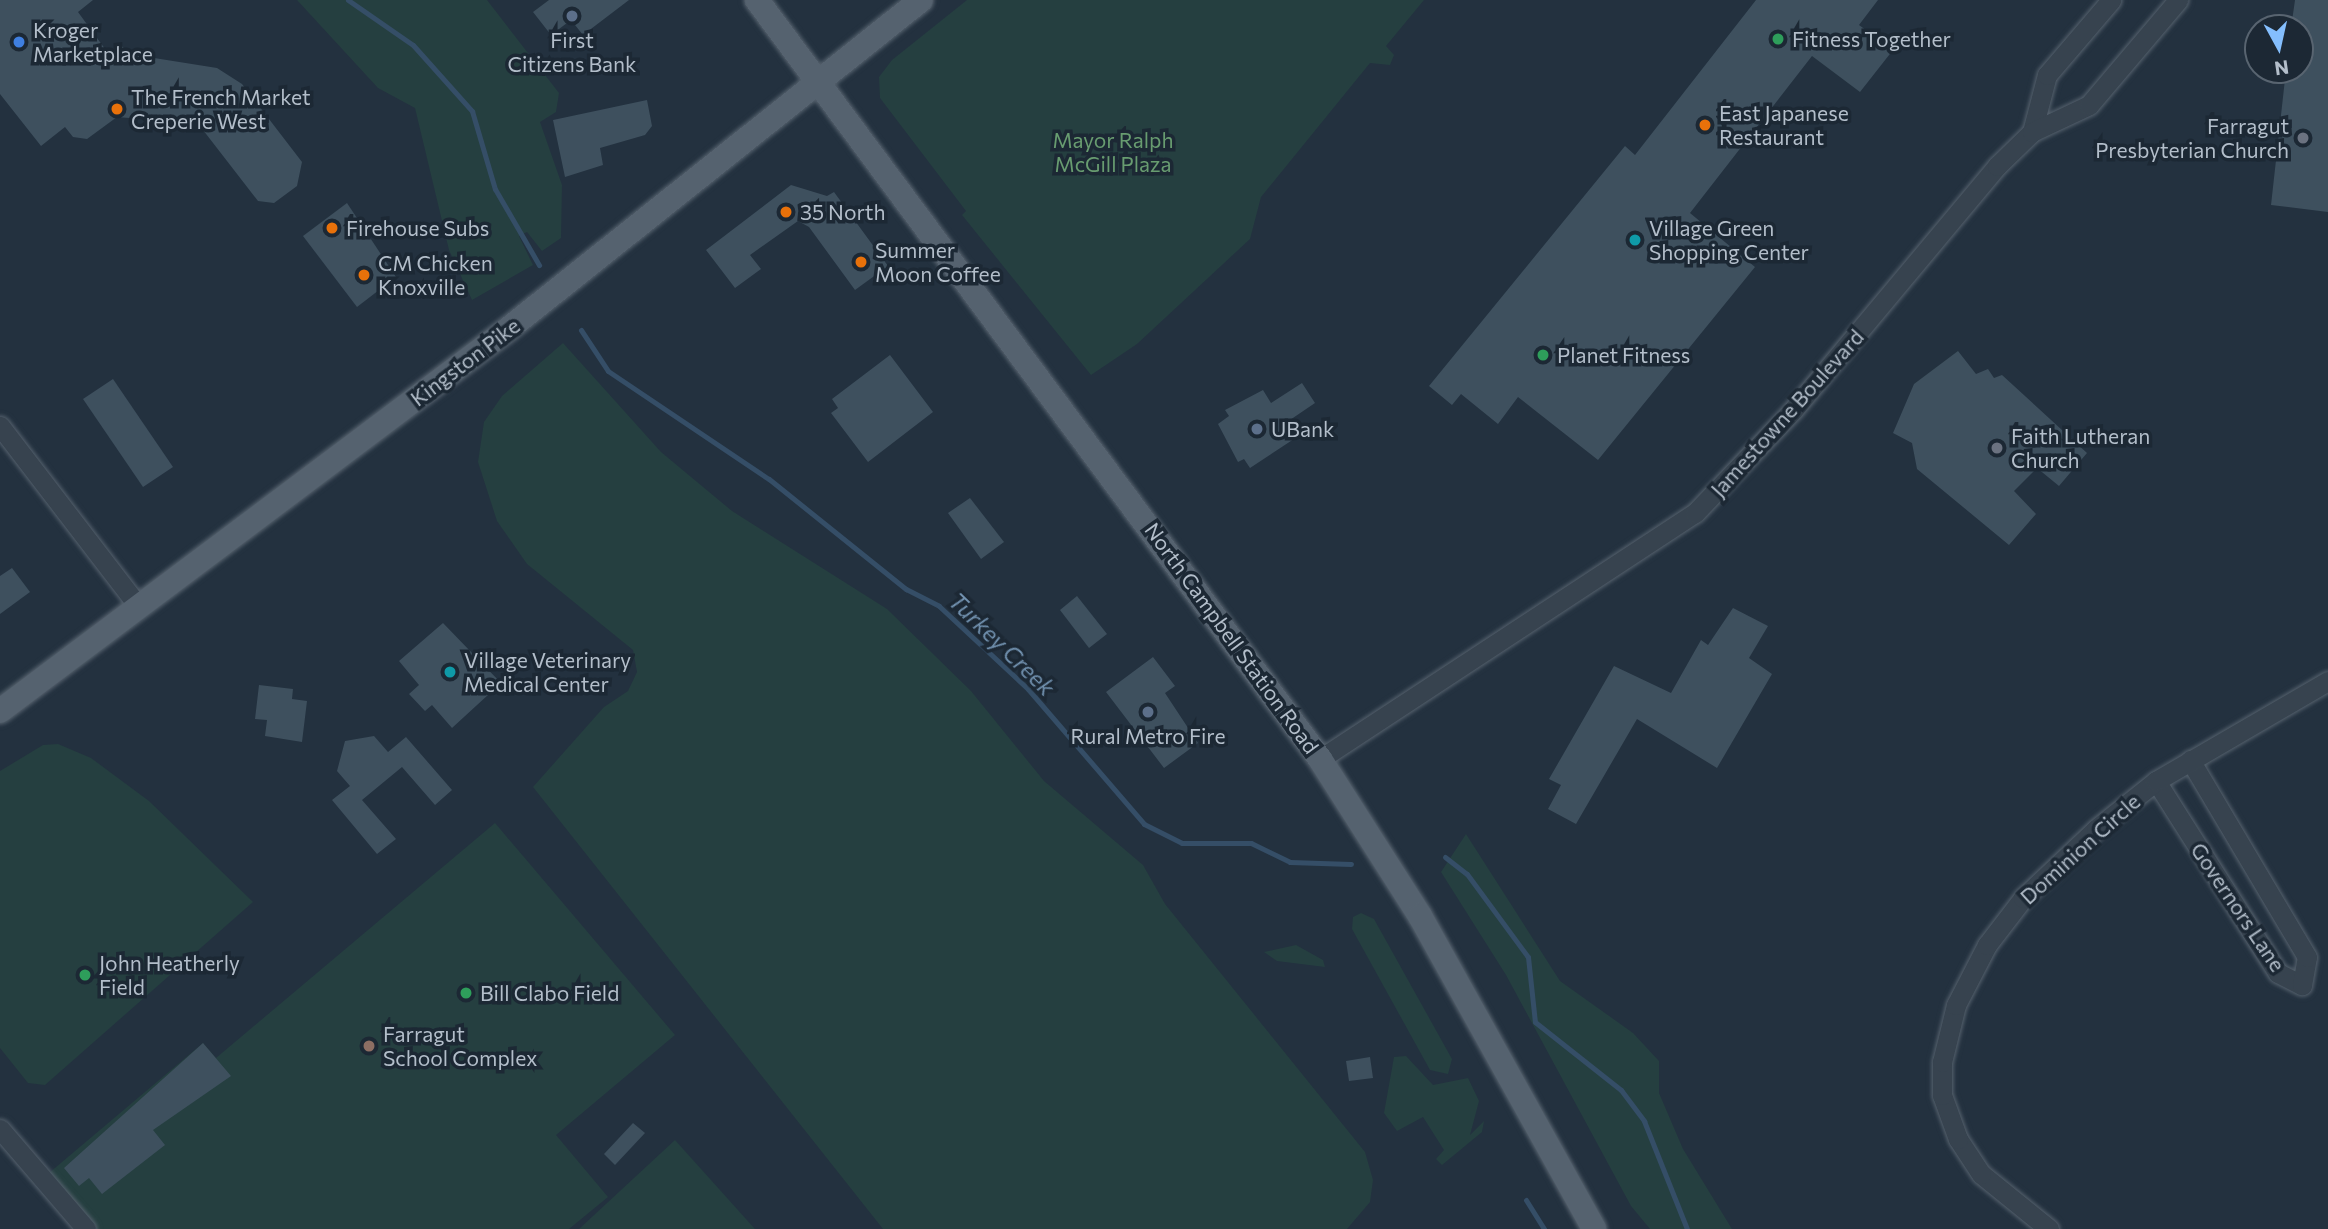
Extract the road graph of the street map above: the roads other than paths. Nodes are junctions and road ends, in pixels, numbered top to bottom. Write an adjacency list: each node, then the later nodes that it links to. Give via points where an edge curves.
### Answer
1 (757, 0): 5 (main road, North Campbell Station Road)
2 (921, 0): 5 (main road, Kingston Pike)
3 (2110, 0): 6 (street, via 2047,75)
4 (2178, 0): 6 (street, Jamestowne Boulevard, via 2089,105)
5 (818, 82): 8 (main road, Kingston Pike, via 508,330); 11 (main road, North Campbell Station Road)
6 (2032, 132): 11 (street, Jamestowne Boulevard, via 1997,166 1793,410 1695,513)
7 (0, 426): 8 (street)
8 (138, 607): 10 (main road, Kingston Pike)
9 (2328, 681): 12 (street, Dominion Circle)
10 (0, 711)
11 (1320, 759): 16 (main road, North Campbell Station Road, via 1420,916)
12 (2190, 760): 13 (street, Dominion Circle); 13 (street, Governors Lane, via 2307,957 2302,985 2277,973)
13 (2156, 781): 17 (street, Dominion Circle, via 2023,898 1987,945 1956,1005 1942,1062 1942,1095 1958,1139 1981,1174)
14 (0, 1129): 15 (street)
15 (86, 1229)
16 (1594, 1229)
17 (2049, 1229)

